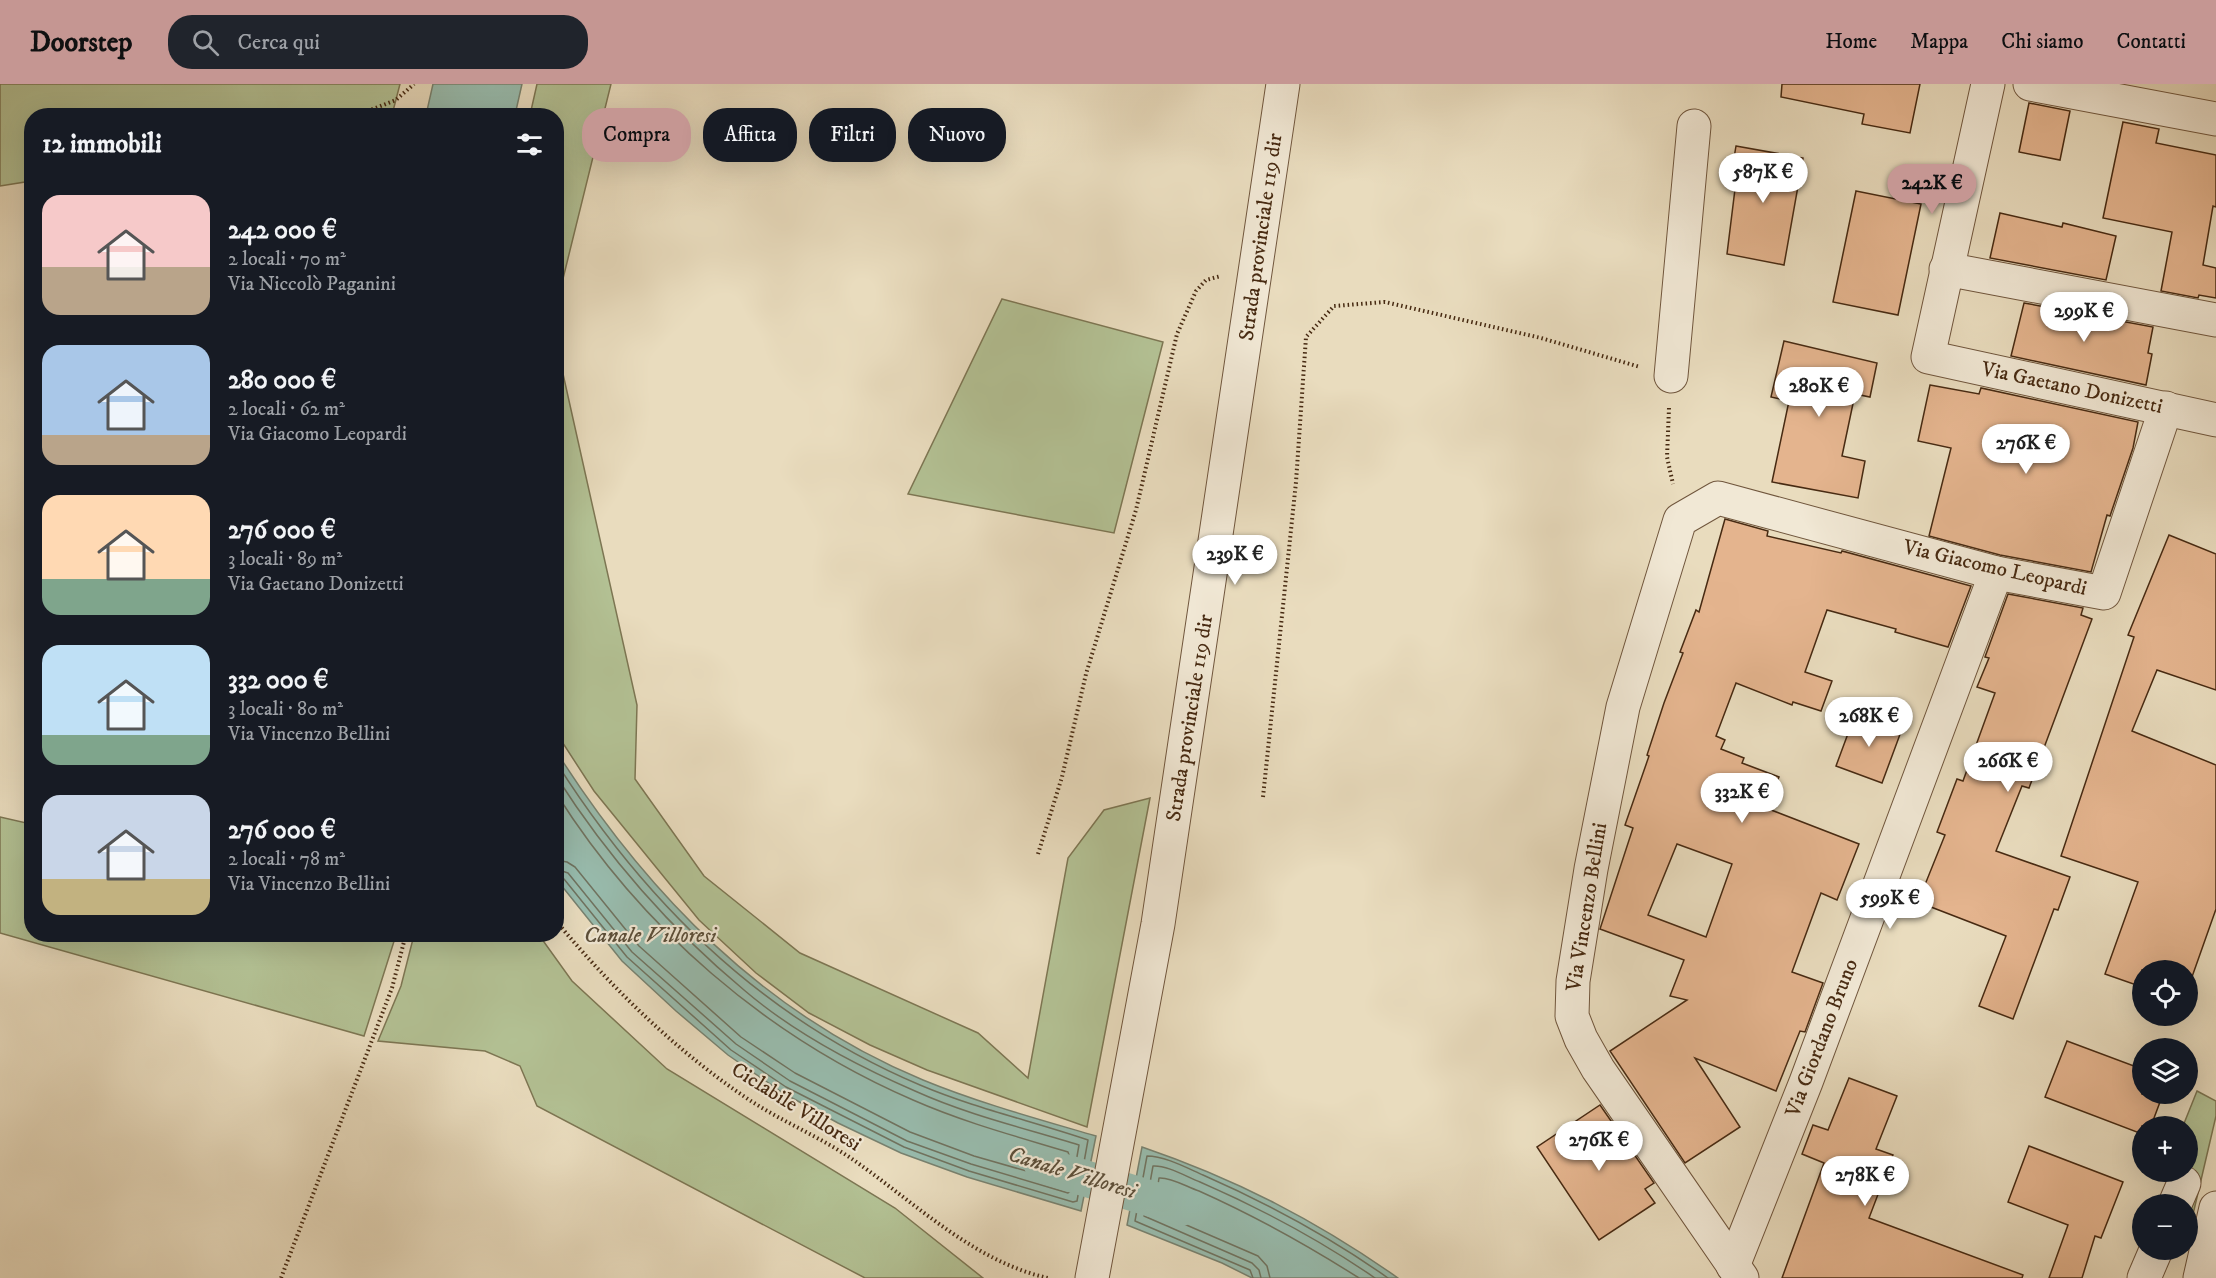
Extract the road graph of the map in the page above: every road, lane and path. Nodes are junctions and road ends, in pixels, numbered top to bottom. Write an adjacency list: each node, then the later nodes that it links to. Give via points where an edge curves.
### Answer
1 (414, 84): 5 (path, via 396,100)
2 (1283, 84): 8 (street, Strada provinciale 119 dir)
3 (1988, 84): 9 (street)
4 (2030, 84): 6 (street)
5 (376, 108)
6 (2216, 120)
7 (1694, 126): 11 (street)
8 (1256, 267): 17 (path, via 1206,280 1196,291 1177,334 1136,510 1086,674 1062,777); 26 (street, Strada provinciale 119 dir, via 1158,924)
9 (1946, 269): 10 (street); 12 (street, Via Gaetano Donizetti, via 1928,357)
10 (2216, 320)
11 (1671, 376): 14 (path, via 1667,457); 16 (path, via 1541,338 1385,302 1334,306 1306,337 1296,482)
12 (2166, 408): 13 (street, Via Gaetano Donizetti); 15 (street, Via Giacomo Leopardi, via 2104,592)
13 (2216, 420)
14 (1690, 514): 15 (street, Via Giacomo Leopardi, via 1718,498); 22 (street, Via Vincenzo Bellini, via 1623,707 1591,869 1573,981 1572,1016 1598,1069)
15 (1996, 573): 22 (street, Via Giordano Bruno)
16 (1263, 797)
17 (1038, 854)
18 (564, 930): 23 (path, Ciclabile Villoresi, via 618,990 745,1097 844,1153 963,1239)
19 (404, 942): 24 (path, via 392,988)
20 (2216, 1208): 28 (street)
21 (2152, 1260): 27 (street)
22 (1738, 1272)
23 (1033, 1276): 25 (path, Ciclabile Villoresi)
24 (281, 1278)
25 (1048, 1278)
26 (1092, 1278)
27 (2145, 1278)
28 (2200, 1278)

